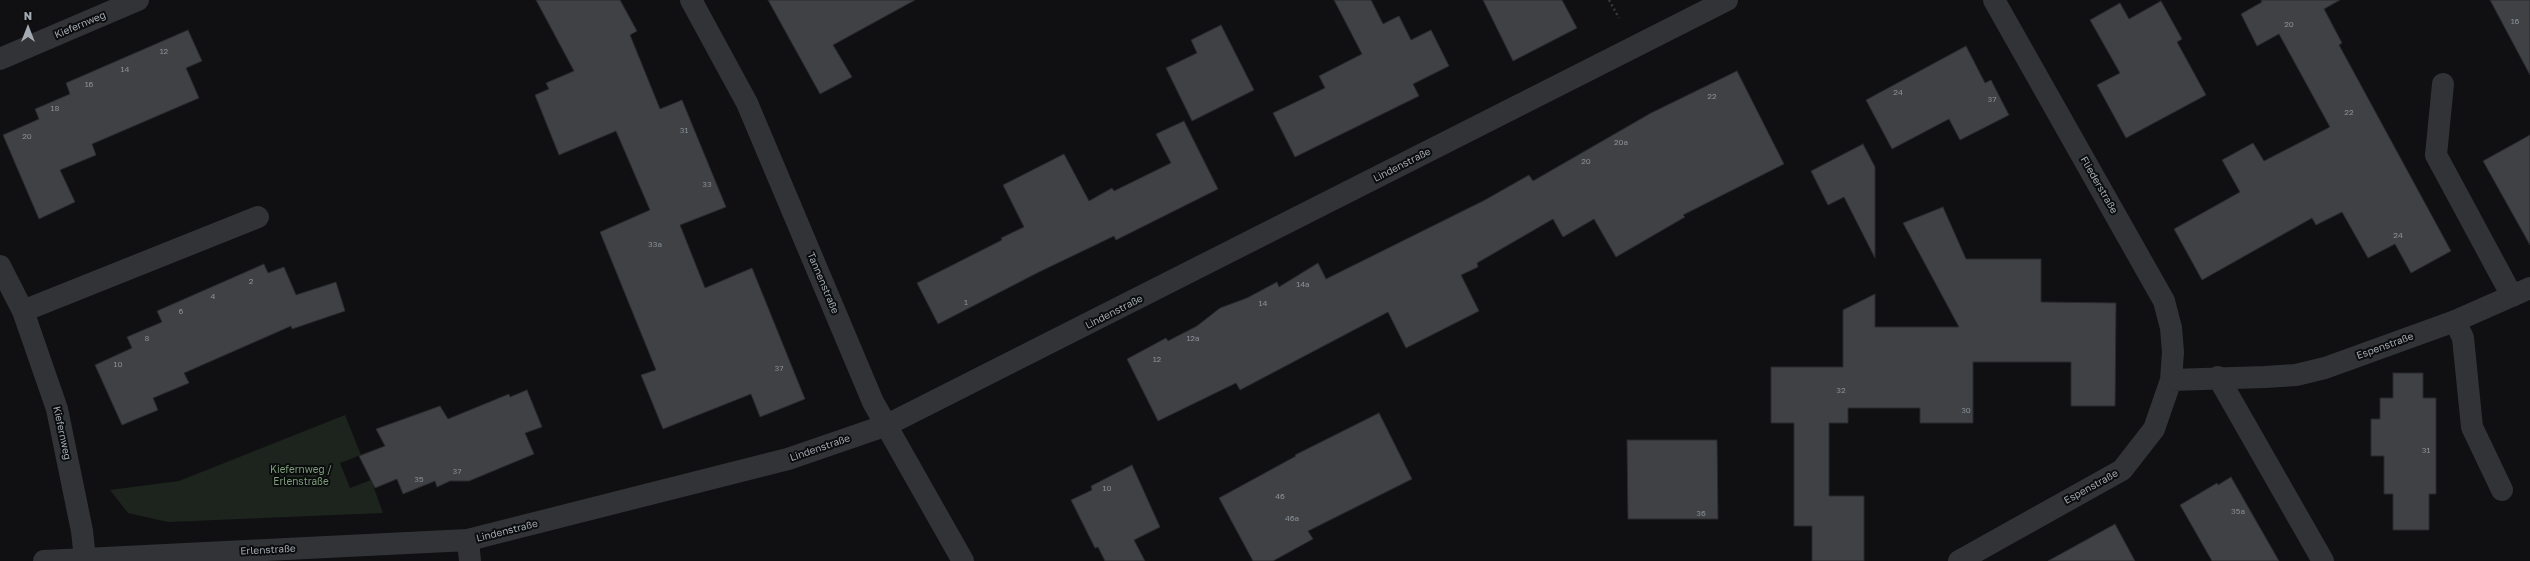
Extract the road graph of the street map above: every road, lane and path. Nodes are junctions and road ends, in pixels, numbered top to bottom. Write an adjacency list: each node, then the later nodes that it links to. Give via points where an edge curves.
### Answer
1 (138, 0): 5 (street, Kiefernweg)
2 (691, 0): 14 (street, Tannenstraße, via 747,104 873,402)
3 (1727, 0): 14 (street, Lindenstraße)
4 (1994, 0): 13 (street, Fliederstraße, via 2164,301 2171,328)
5 (0, 59)
6 (2443, 84): 9 (street, Espenstraße, via 2436,155)
7 (258, 217): 10 (street)
8 (0, 266): 10 (street, Kiefernweg)
9 (2521, 292): 11 (street, Espenstraße)
10 (23, 312): 17 (street, Kiefernweg, via 57,409)
11 (2455, 321): 12 (street, Espenstraße, via 2325,368 2296,375); 15 (street, via 2463,338 2472,427)
12 (2218, 377): 13 (street, Espenstraße); 21 (street)
13 (2171, 380): 18 (street, Espenstraße, via 2154,429 2122,470)
14 (887, 425): 16 (street, Lindenstraße, via 788,459); 20 (street, Tannenstraße)
15 (2502, 490)
16 (469, 551): 17 (street, Erlenstraße)
17 (86, 559): 19 (street, Erlenstraße)
18 (1967, 559)
19 (44, 561)
20 (964, 561)
21 (2324, 561)

